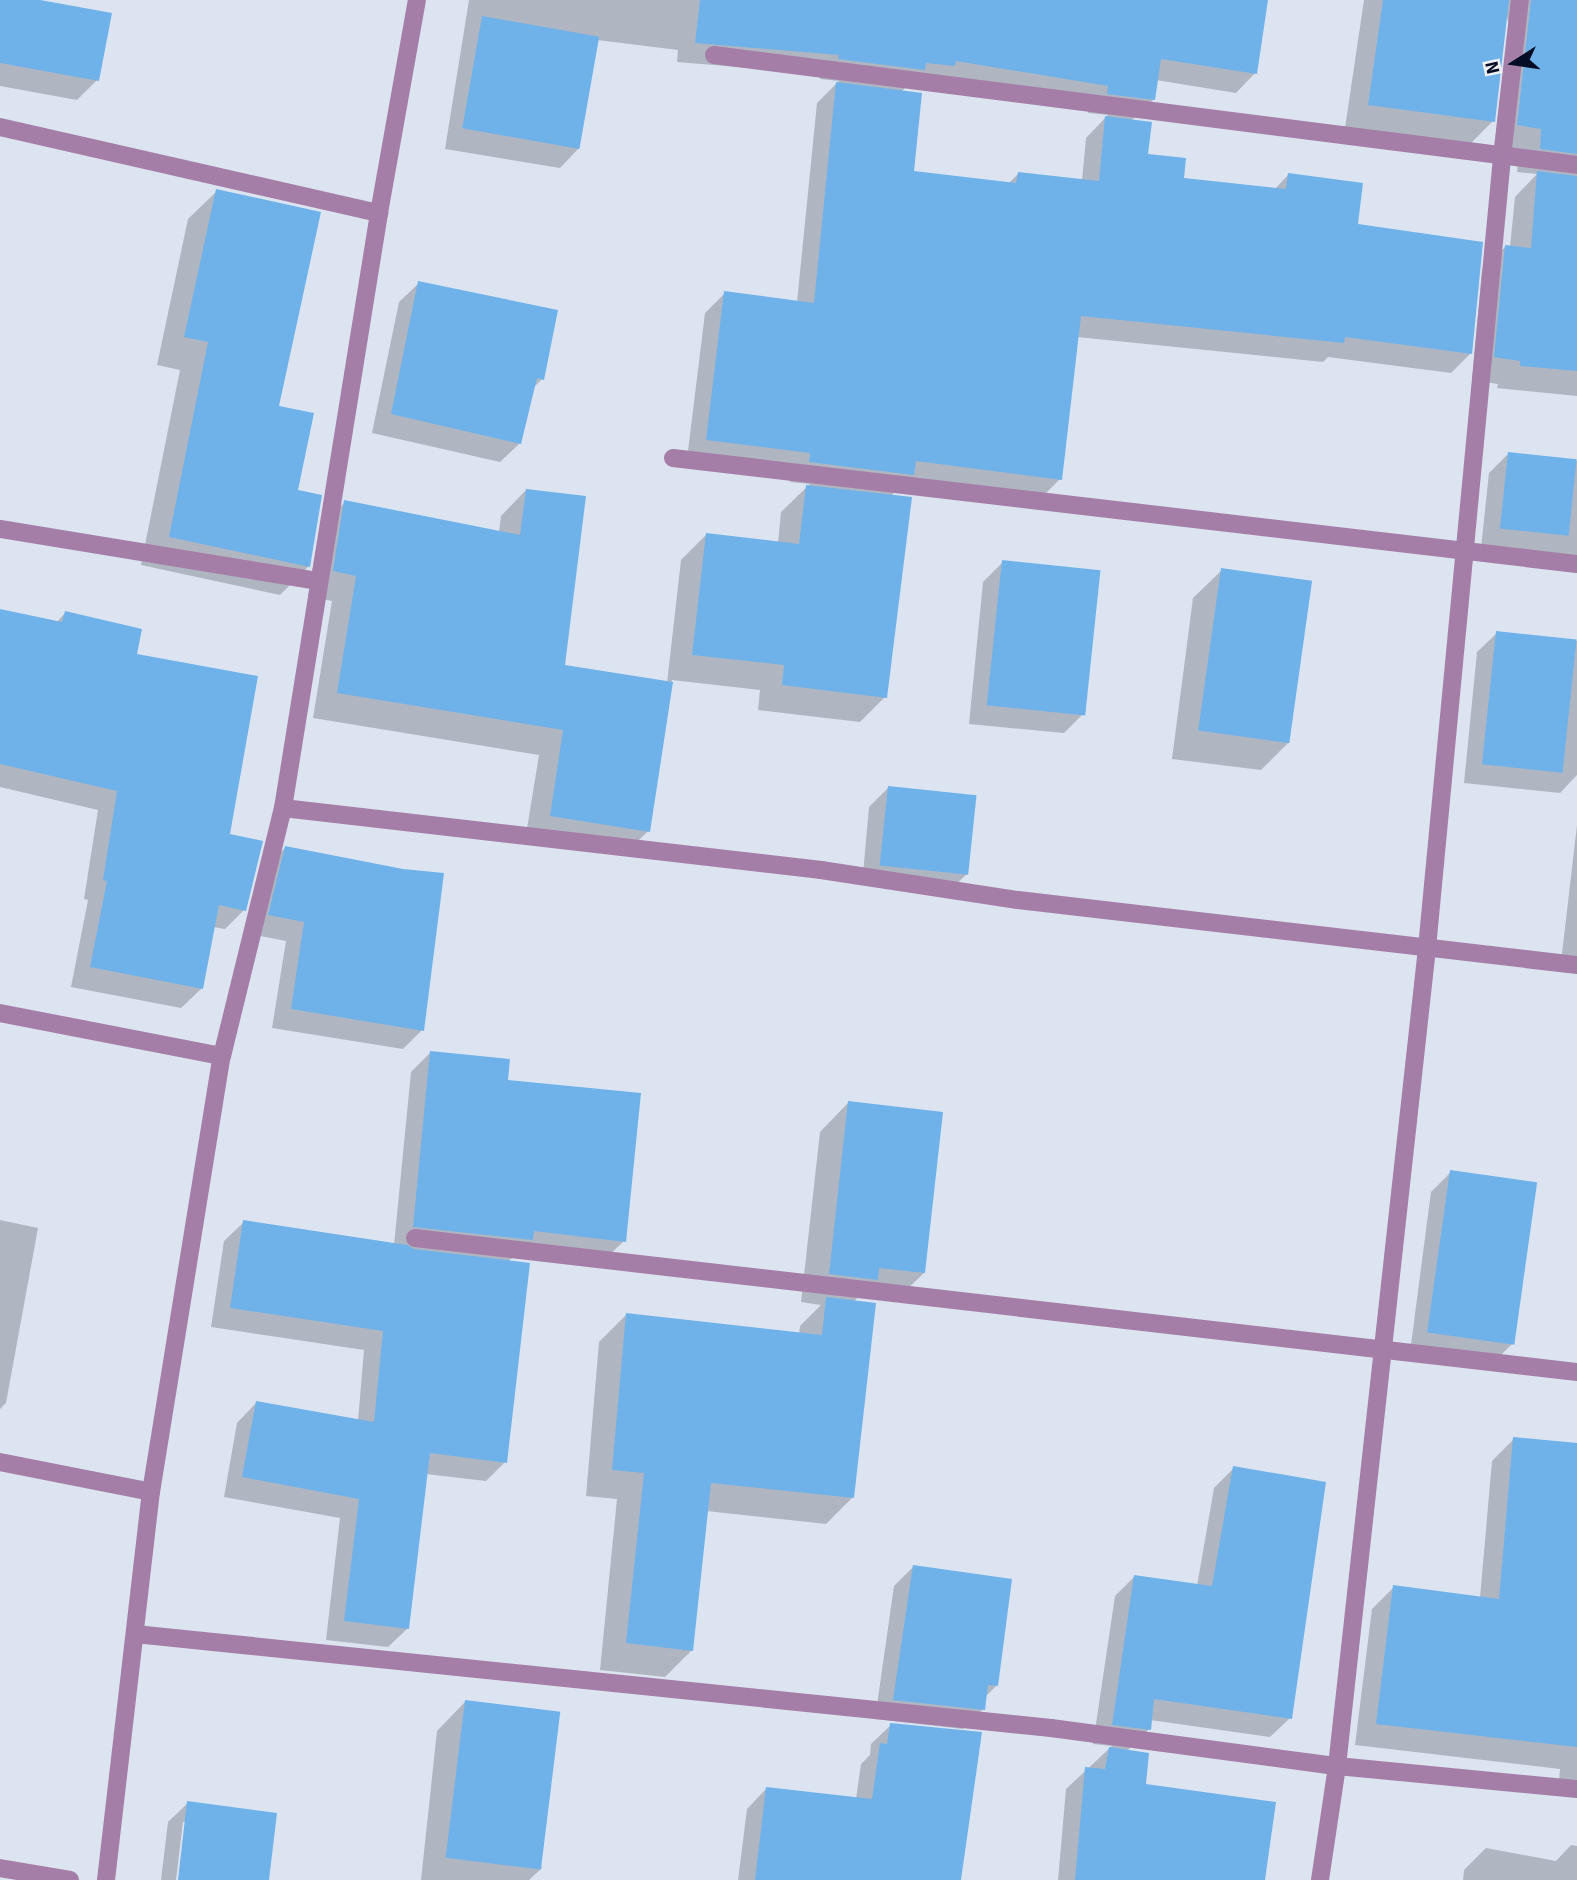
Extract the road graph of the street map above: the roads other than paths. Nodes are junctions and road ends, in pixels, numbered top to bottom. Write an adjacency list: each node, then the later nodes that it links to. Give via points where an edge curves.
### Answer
1 (418, 0): 7 (street)
2 (1520, 0): 5 (street)
3 (714, 55): 5 (street)
4 (0, 127): 7 (street)
5 (1502, 157): 6 (street); 10 (street)
6 (1577, 165)
7 (379, 213): 12 (street)
8 (674, 458): 10 (street)
9 (0, 529): 12 (street)
10 (1467, 552): 11 (street); 14 (street)
11 (1577, 564)
12 (319, 581): 13 (street)
13 (283, 808): 14 (street, via 821,870 1018,900); 17 (street)
14 (1427, 948): 15 (street); 19 (street)
15 (1577, 965)
16 (0, 1013): 17 (street)
17 (222, 1056): 22 (street)
18 (415, 1238): 19 (street)
19 (1383, 1351): 20 (street); 24 (street)
20 (1577, 1372)
21 (0, 1462): 22 (street)
22 (151, 1492): 23 (street)
23 (135, 1634): 24 (street, via 1051,1728); 28 (street)
24 (1337, 1766): 25 (street); 29 (street)
25 (1577, 1789)
26 (0, 1868): 27 (street)
27 (69, 1880)
28 (106, 1880)
29 (1320, 1880)

